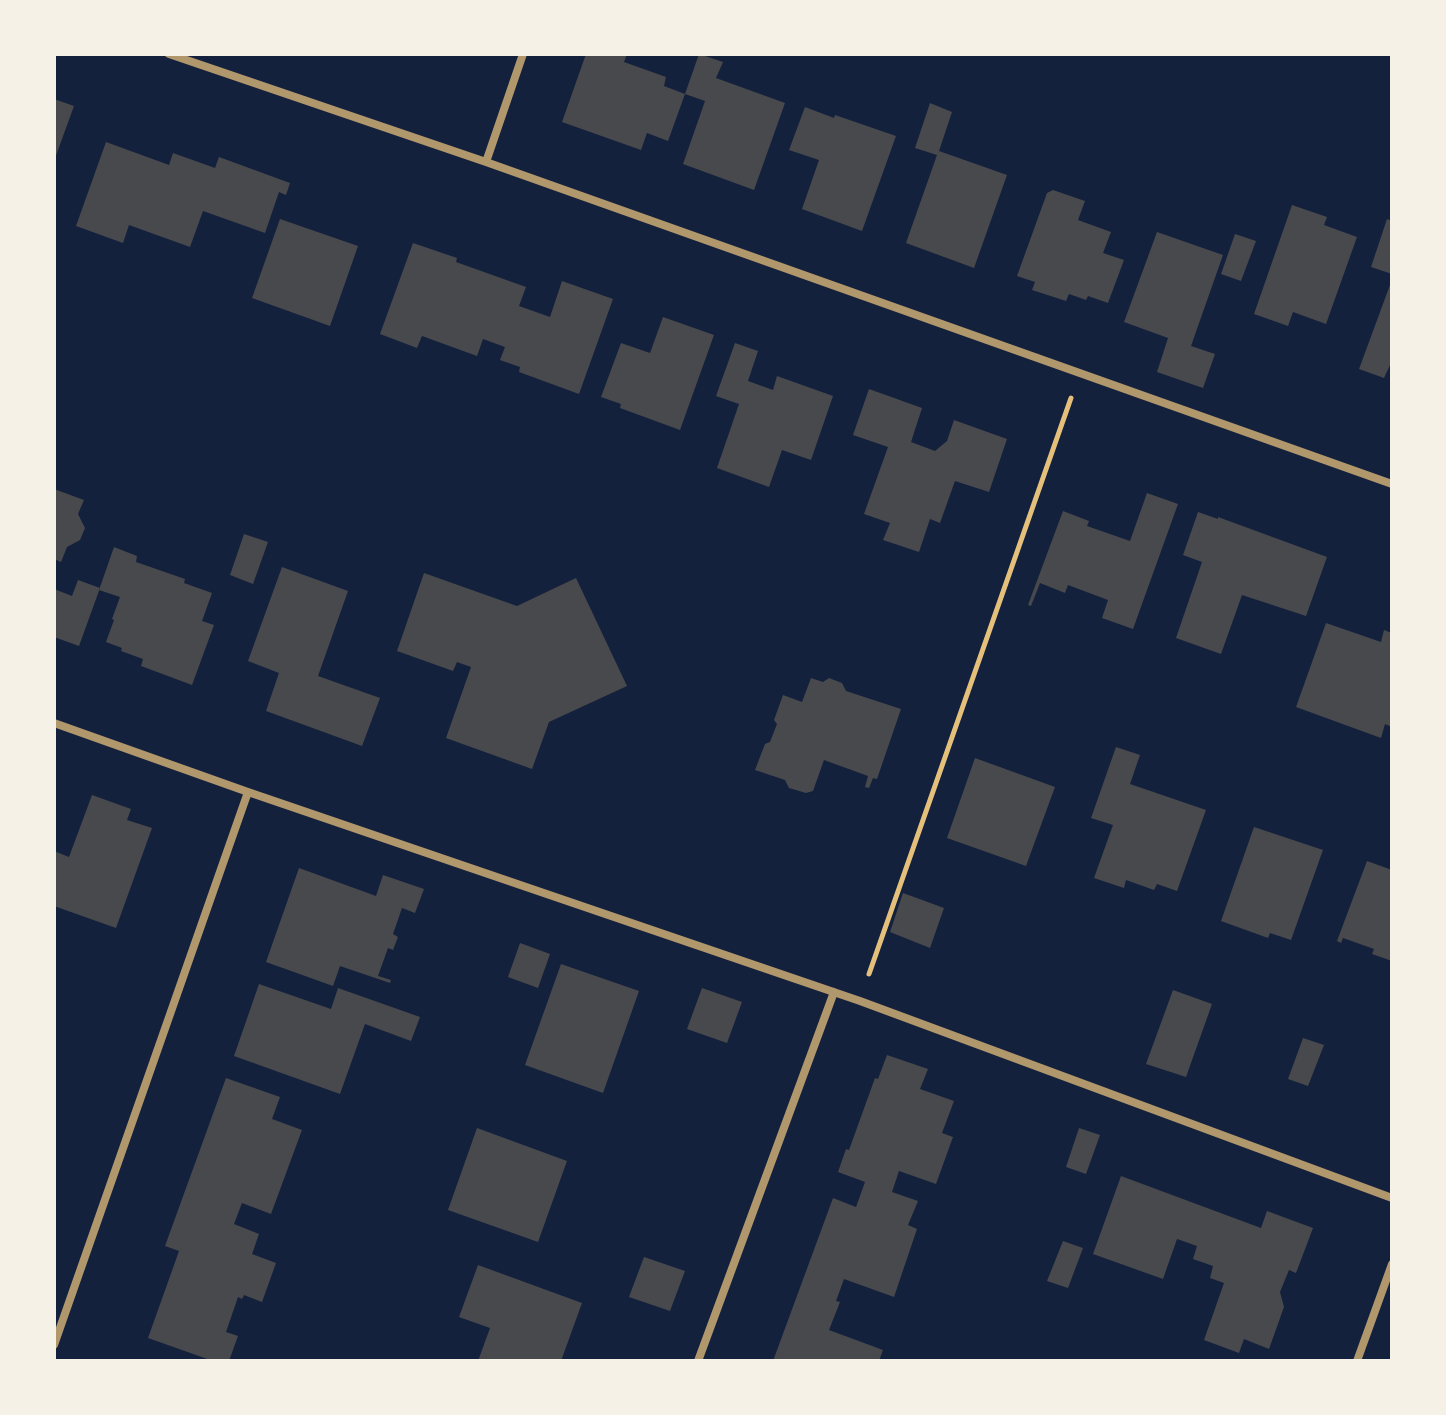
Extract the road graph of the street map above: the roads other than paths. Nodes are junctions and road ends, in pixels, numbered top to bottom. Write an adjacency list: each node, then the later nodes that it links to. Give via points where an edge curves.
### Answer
1 (169, 54): 3 (street)
2 (523, 54): 3 (street)
3 (486, 162): 4 (street)
4 (1392, 484)
5 (54, 723): 6 (street)
6 (248, 792): 7 (street); 10 (street)
7 (834, 992): 8 (street); 11 (street)
8 (1392, 1198)
9 (1392, 1264): 12 (street)
10 (54, 1345)
11 (698, 1361)
12 (1357, 1361)

